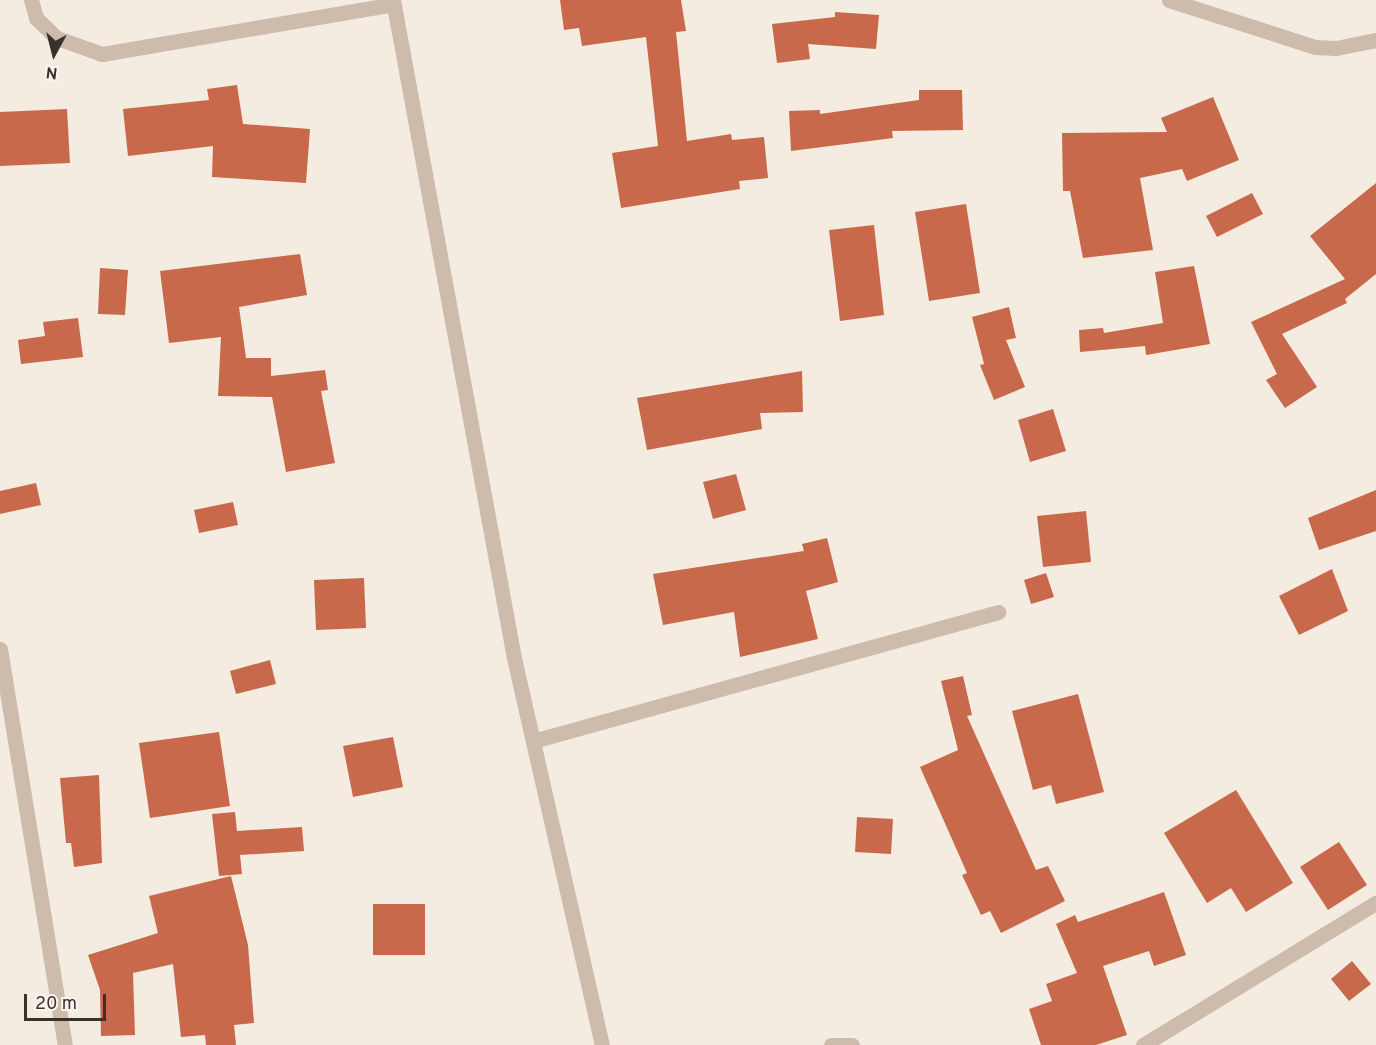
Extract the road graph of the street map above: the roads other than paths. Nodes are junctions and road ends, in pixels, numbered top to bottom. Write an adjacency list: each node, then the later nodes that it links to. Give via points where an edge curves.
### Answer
1 (31, 0): 3 (street, via 36,18 57,38 102,54)
2 (1169, 0): 4 (street, via 1316,47 1336,48)
3 (393, 2): 7 (street)
4 (1376, 40)
5 (998, 612): 7 (street)
6 (0, 649): 9 (street)
7 (532, 741): 10 (street)
8 (1376, 903): 13 (street)
9 (65, 1045)
10 (602, 1045)
11 (831, 1045): 12 (street)
12 (852, 1045)
13 (1143, 1045)

